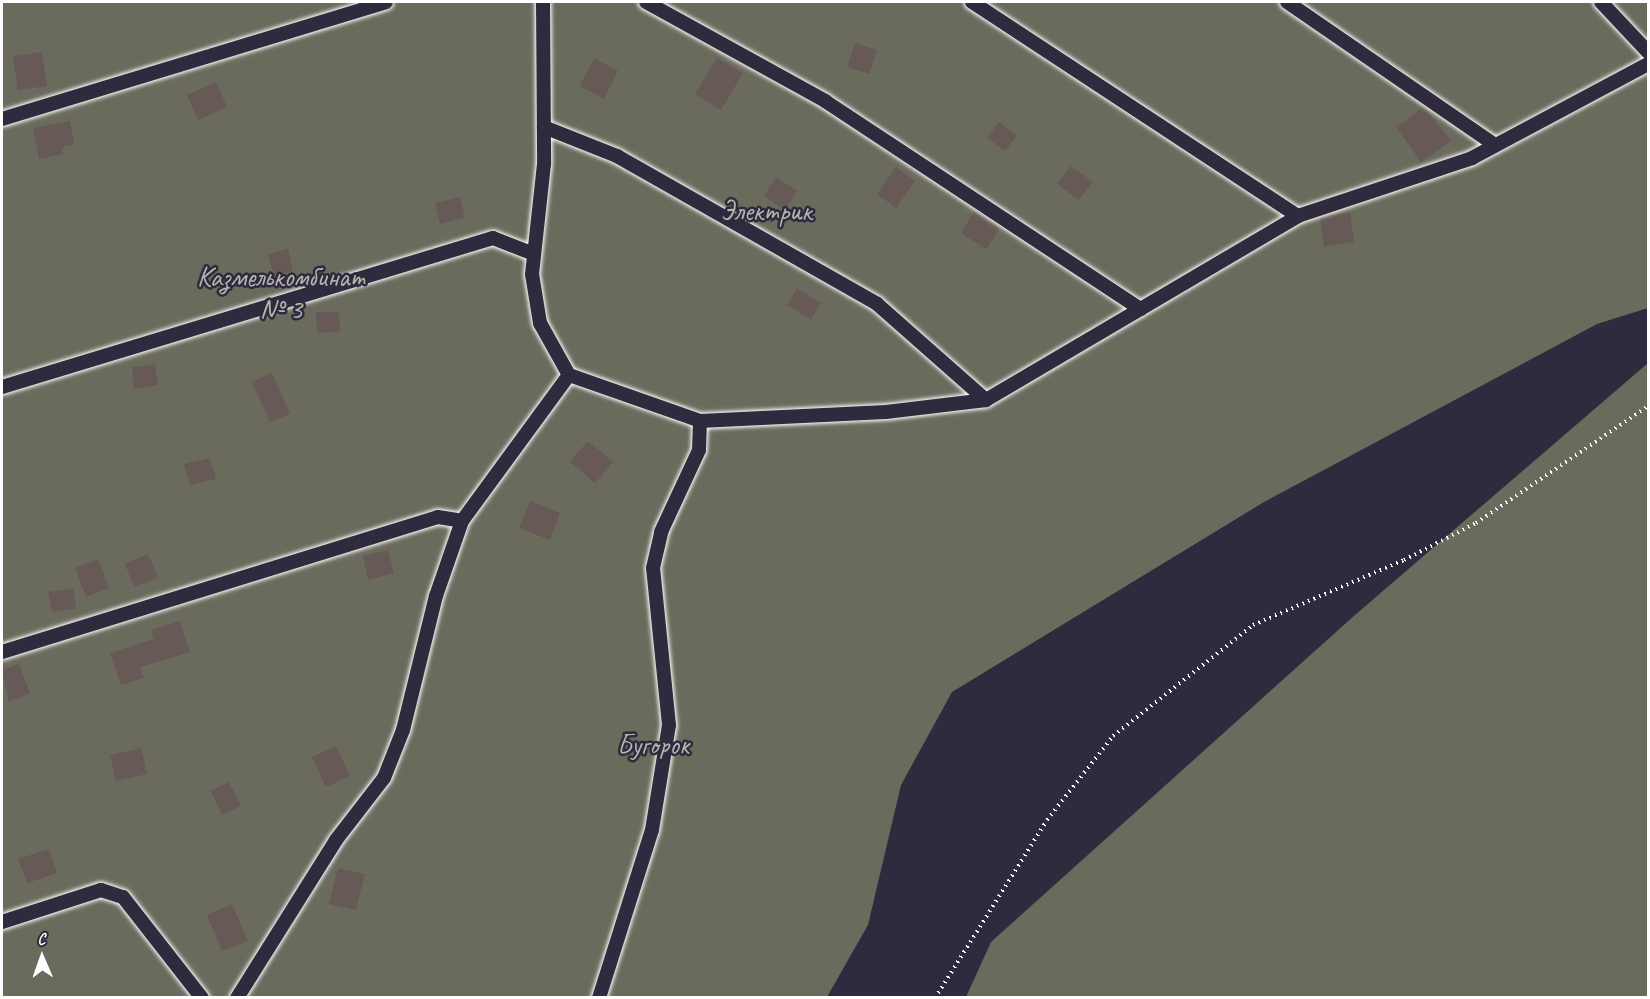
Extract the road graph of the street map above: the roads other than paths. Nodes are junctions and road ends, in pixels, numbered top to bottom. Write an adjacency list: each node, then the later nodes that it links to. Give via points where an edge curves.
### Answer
1 (386, 2): 9 (lane)
2 (543, 2): 10 (lane)
3 (646, 2): 14 (lane, via 825,101)
4 (972, 2): 12 (lane)
5 (1287, 2): 11 (lane)
6 (1601, 2): 7 (lane)
7 (1648, 52)
8 (1648, 64): 11 (lane)
9 (2, 119)
10 (544, 127): 13 (lane); 17 (lane, via 617,156 877,304)
11 (1495, 145): 12 (lane, via 1472,158)
12 (1298, 216): 14 (lane)
13 (534, 254): 15 (lane, via 532,274 540,322); 16 (lane, via 493,238)
14 (1141, 309): 17 (lane)
15 (569, 375): 18 (lane); 19 (lane)
16 (2, 387)
17 (986, 400): 18 (lane, via 886,412)
18 (699, 421): 24 (lane, via 699,450 662,532 653,568 669,725 652,830)
19 (462, 521): 20 (lane, via 438,517); 23 (lane, via 436,596 403,730 384,778 336,840)
20 (2, 652)
21 (2, 922): 22 (lane, via 101,890 123,897)
22 (202, 998)
23 (237, 998)
24 (599, 998)

